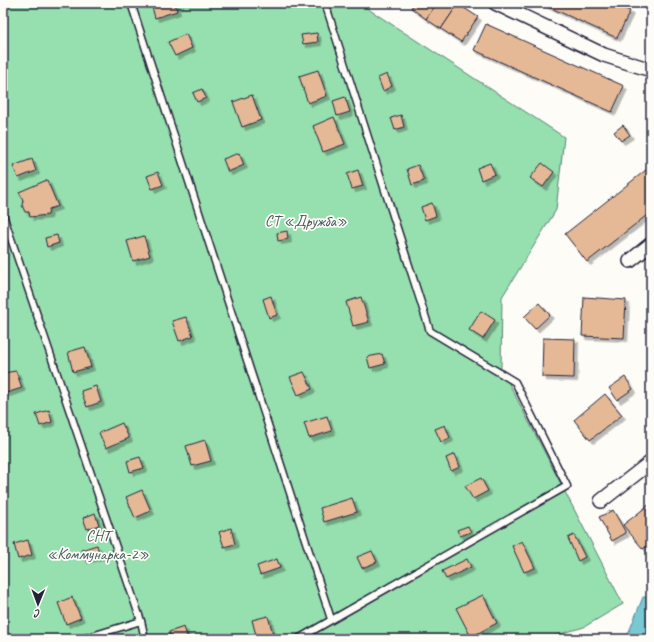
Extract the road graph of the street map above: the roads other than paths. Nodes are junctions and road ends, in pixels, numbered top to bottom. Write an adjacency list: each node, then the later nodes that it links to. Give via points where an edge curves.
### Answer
1 (131, 3): 10 (lane)
2 (325, 3): 10 (lane, via 430,331 515,382 567,486)
3 (495, 3): 4 (street, via 604,55)
4 (651, 70)
5 (3, 218): 11 (lane)
6 (651, 244): 7 (street)
7 (630, 261)
8 (651, 462): 9 (street)
9 (601, 501)
10 (331, 619): 14 (lane)
11 (141, 621): 12 (lane); 13 (lane)
12 (82, 639)
13 (145, 639)
14 (298, 639)

